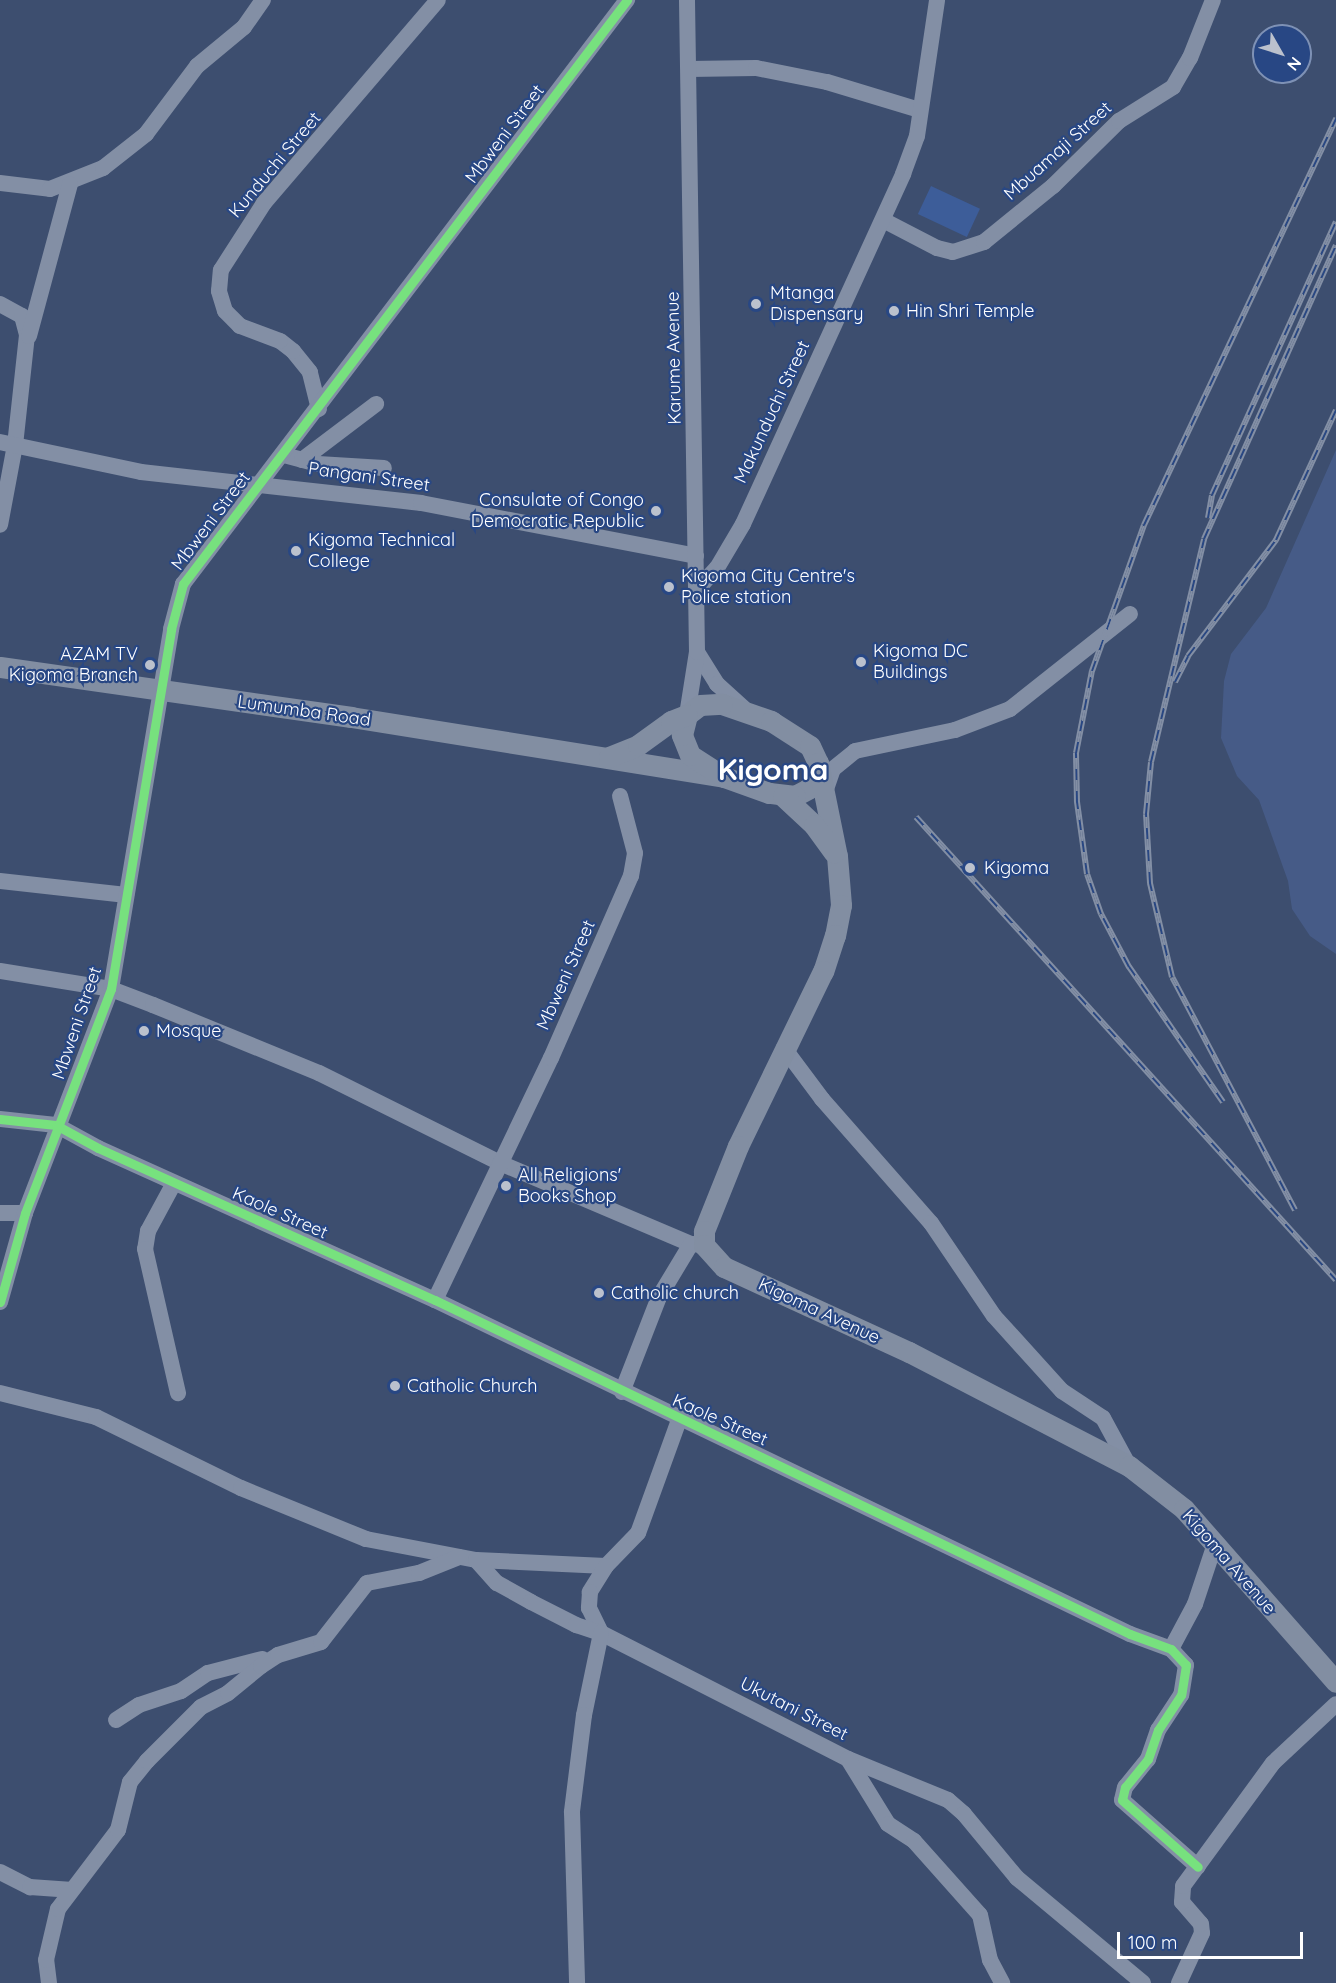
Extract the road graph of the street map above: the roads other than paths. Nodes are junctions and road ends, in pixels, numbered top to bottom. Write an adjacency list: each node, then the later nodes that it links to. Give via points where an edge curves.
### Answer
1 (263, 0): 10 (street, via 244,27 197,66 146,134 103,168)
2 (438, 0): 15 (street, Kunduchi Street, via 264,202 221,270 219,291 225,311 240,326 280,341 293,351 310,372)
3 (627, 0): 15 (street, Mbweni Street)
4 (687, 0): 7 (street, Karume Avenue)
5 (937, 0): 8 (street, Makunduchi Street)
6 (1213, 0): 11 (street, Mbuamaji Street, via 1190,58 1173,87 1119,121 1053,186 984,242 953,252 937,248)
7 (688, 69): 8 (street, via 756,68 827,82); 22 (street, Karume Avenue)
8 (920, 110): 11 (street, Makunduchi Street, via 917,136)
9 (0, 183): 10 (street, via 50,189)
10 (70, 184): 13 (street)
11 (883, 220): 23 (street, Makunduchi Street, via 743,524 717,568)
12 (0, 304): 13 (street, via 12,308 26,322)
13 (26, 352): 16 (street)
14 (376, 404): 18 (street)
15 (319, 409): 17 (street, Mbweni Street)
16 (7, 443): 20 (street, Pangani Street, via 141,472); 21 (street)
17 (284, 455): 18 (street); 20 (street, Mbweni Street)
18 (302, 460): 19 (street)
19 (384, 468)
20 (259, 484): 22 (street, Pangani Street, via 421,503); 27 (street, Mbweni Street, via 183,584)
21 (0, 525)
22 (696, 556): 23 (street, Karume Avenue)
23 (696, 591): 25 (street, Karume Avenue)
24 (1130, 614): 33 (street, via 1010,709 955,730 855,751 833,769)
25 (697, 652): 28 (street, via 717,684); 29 (street, Karume Avenue)
26 (0, 667): 27 (main road, Lumumba Road)
27 (161, 691): 30 (main road, Lumumba Road); 38 (street, Mbweni Street)
28 (748, 711): 29 (main road, via 711,703 700,705); 31 (main road, via 803,741)
29 (687, 715): 30 (main road, via 671,721 638,745); 32 (main road, via 682,735 684,747 697,762)
30 (608, 757): 32 (main road, Lumumba Road)
31 (818, 763): 33 (main road); 35 (main road, via 815,780 808,789 795,796)
32 (724, 777): 35 (main road)
33 (825, 792): 36 (main road)
34 (620, 796): 44 (street, Mbweni Street, via 635,853 631,876)
35 (783, 796): 36 (main road, via 814,825)
36 (837, 856): 41 (main road, via 841,905 835,935 824,971)
37 (0, 881): 38 (street)
38 (126, 895): 40 (street, Mbweni Street)
39 (0, 971): 40 (street)
40 (111, 989): 43 (street, Mbweni Street); 44 (street, Mbweni Street, via 319,1073)
41 (784, 1048): 48 (main road); 55 (street, via 822,1099 931,1223 994,1316 1062,1391 1103,1418)
42 (0, 1119): 43 (street, Kaole Street)
43 (56, 1125): 45 (street, Kaole Street); 46 (street, Mbweni Street)
44 (500, 1163): 48 (street, Mbweni Street); 49 (street, Mbweni Street)
45 (174, 1183): 49 (street, Kaole Street); 53 (street, via 148,1231 146,1249)
46 (25, 1213): 47 (street); 50 (street, Mbweni Street)
47 (0, 1214)
48 (697, 1244): 51 (street, via 659,1297); 55 (main road, Kigoma Avenue, via 724,1267 909,1352)
49 (435, 1300): 51 (street, Kaole Street)
50 (0, 1302)
51 (622, 1392): 54 (street, Kaole Street)
52 (0, 1393): 57 (street, via 96,1417 241,1488 366,1539)
53 (178, 1394)
54 (679, 1420): 59 (street, via 638,1533); 61 (street, Kaole Street, via 1130,1634)
55 (1129, 1466): 56 (main road, Kigoma Avenue, via 1184,1509)
56 (1214, 1547): 61 (street, via 1195,1604); 63 (main road, Kigoma Avenue)
57 (459, 1557): 58 (street); 62 (street, via 419,1573 367,1583 321,1642)
58 (476, 1560): 59 (street); 60 (street, Ukutani Street, via 497,1582 531,1602)
59 (606, 1566): 60 (street, via 590,1592 589,1608)
60 (601, 1633): 66 (street, Ukutani Street); 71 (street, via 584,1715 572,1812)
61 (1171, 1649): 67 (street, via 1186,1665 1180,1695 1158,1730 1143,1768 1125,1787 1122,1800)
62 (278, 1655): 65 (street, via 208,1673 191,1686 139,1705); 69 (street, via 228,1694 201,1707 136,1774 127,1790 118,1830)
63 (1336, 1682)
64 (1336, 1704): 67 (street, via 1273,1763)
65 (116, 1720)
66 (848, 1759): 72 (street, via 888,1824 914,1841 980,1915 990,1960); 73 (street, Ukutani Street, via 948,1800 1017,1878)
67 (1198, 1868): 74 (street, via 1180,1895 1201,1923 1202,1933)
68 (0, 1872): 69 (street, via 30,1887)
69 (69, 1890): 70 (street, via 58,1909 48,1948)
70 (49, 1983)
71 (577, 1983)
72 (1002, 1983)
73 (1143, 1983)
74 (1179, 1983)

